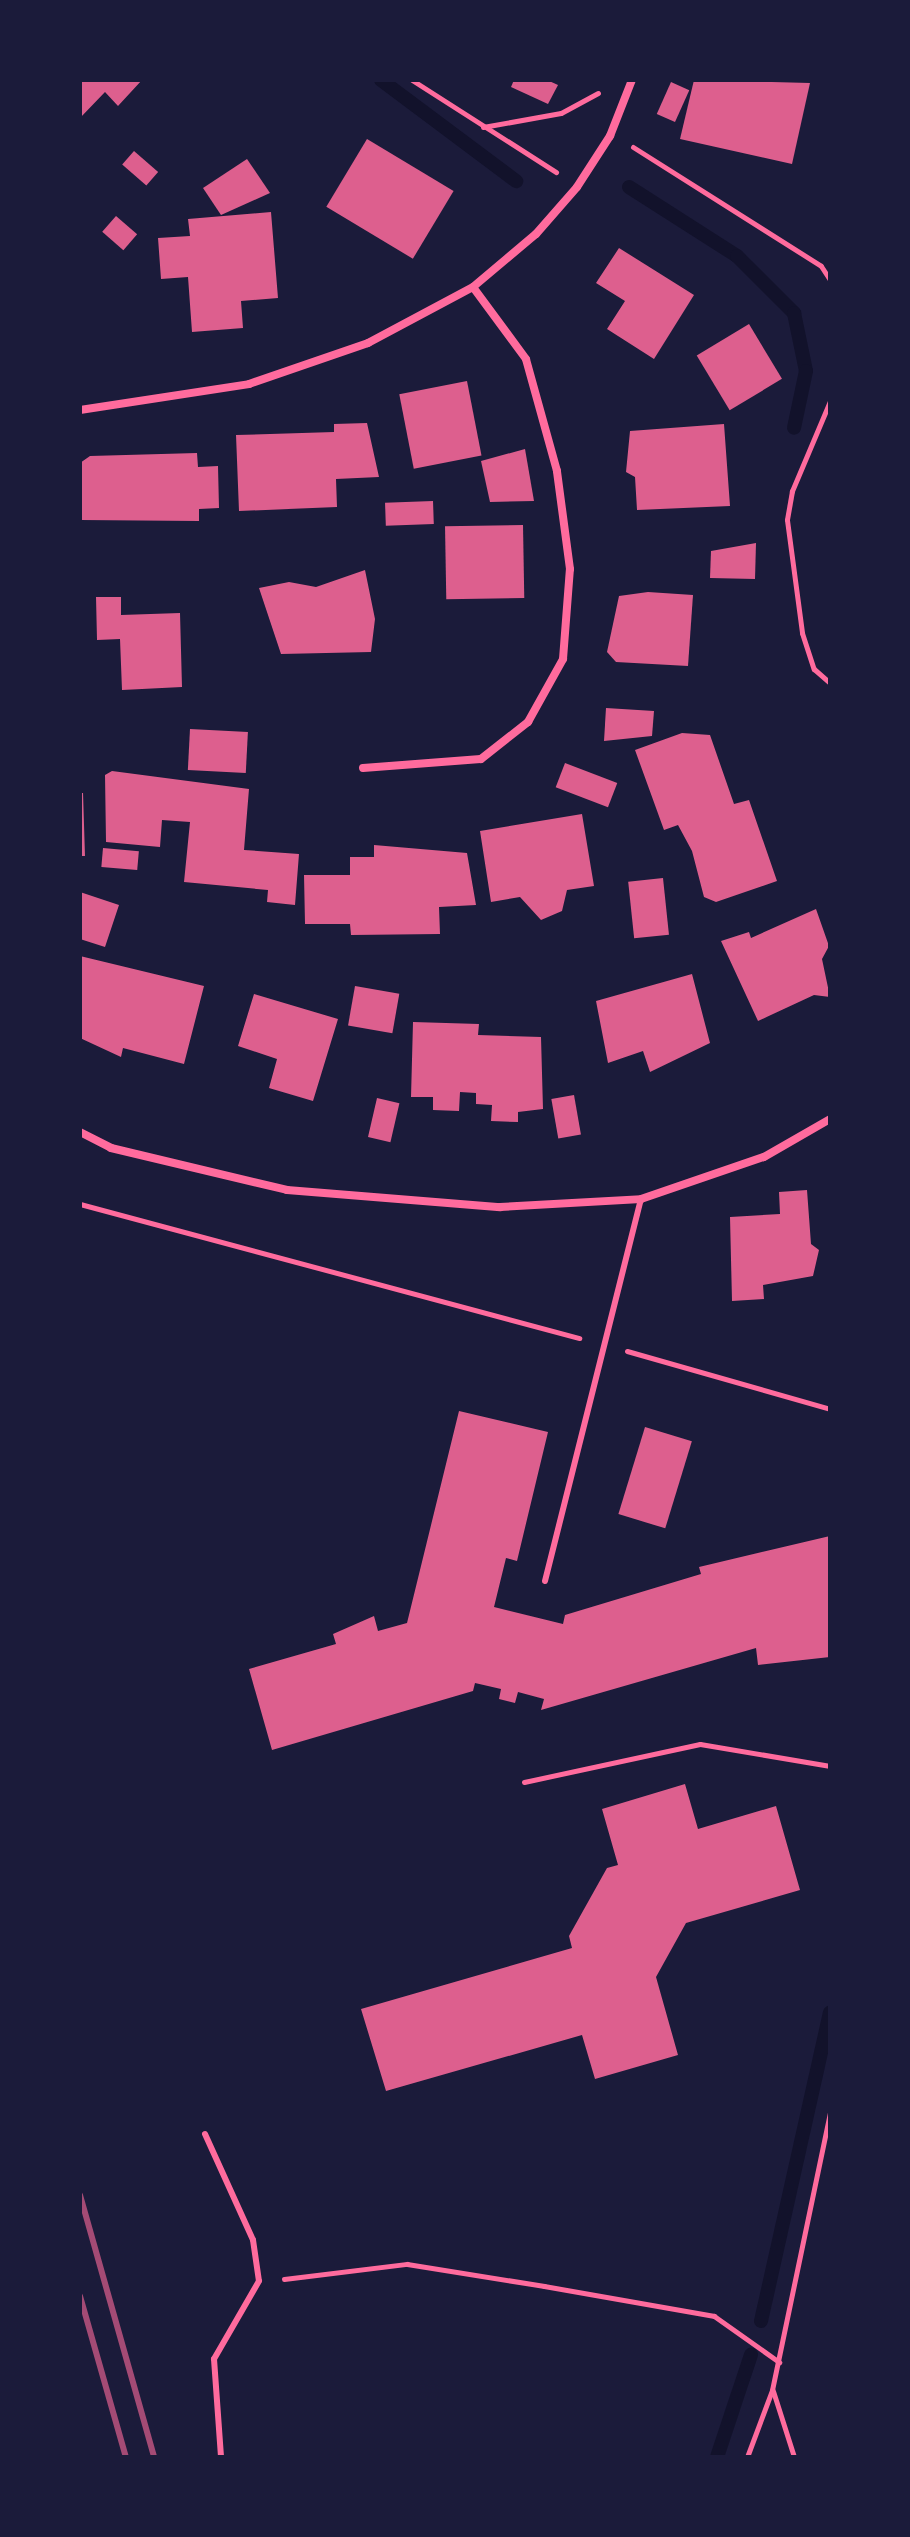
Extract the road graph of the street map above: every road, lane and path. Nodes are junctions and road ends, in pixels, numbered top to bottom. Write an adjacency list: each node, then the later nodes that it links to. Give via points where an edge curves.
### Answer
1 (412, 80): 4 (path)
2 (632, 80): 5 (street)
3 (607, 87): 4 (path, via 561,113)
4 (482, 127): 6 (path)
5 (610, 136): 6 (street); 7 (path, via 712,194 821,266)
6 (577, 187): 8 (street, via 536,234)
7 (830, 280)
8 (473, 287): 10 (street, via 368,343 249,384); 12 (street, via 526,359 557,471 570,569 563,659 528,722 481,759)
9 (830, 401): 11 (path, via 787,520 802,633 814,669)
10 (80, 410)
11 (830, 683)
12 (363, 768)
13 (830, 1119): 15 (street, via 764,1157)
14 (80, 1132): 15 (street, via 111,1148 287,1190 500,1207)
15 (641, 1199): 17 (lane)
16 (80, 1204): 17 (path)
17 (602, 1344): 18 (path); 19 (lane)
18 (830, 1409)
19 (545, 1581)
20 (830, 1766): 21 (path, via 700,1744)
21 (524, 1782)
22 (830, 2112): 25 (path)
23 (205, 2134): 24 (lane, via 253,2240)
24 (259, 2281): 25 (path, via 407,2264 714,2316); 27 (lane, via 214,2359)
25 (779, 2362): 26 (path)
26 (772, 2390): 28 (path); 29 (path)
27 (221, 2457)
28 (747, 2457)
29 (794, 2457)

